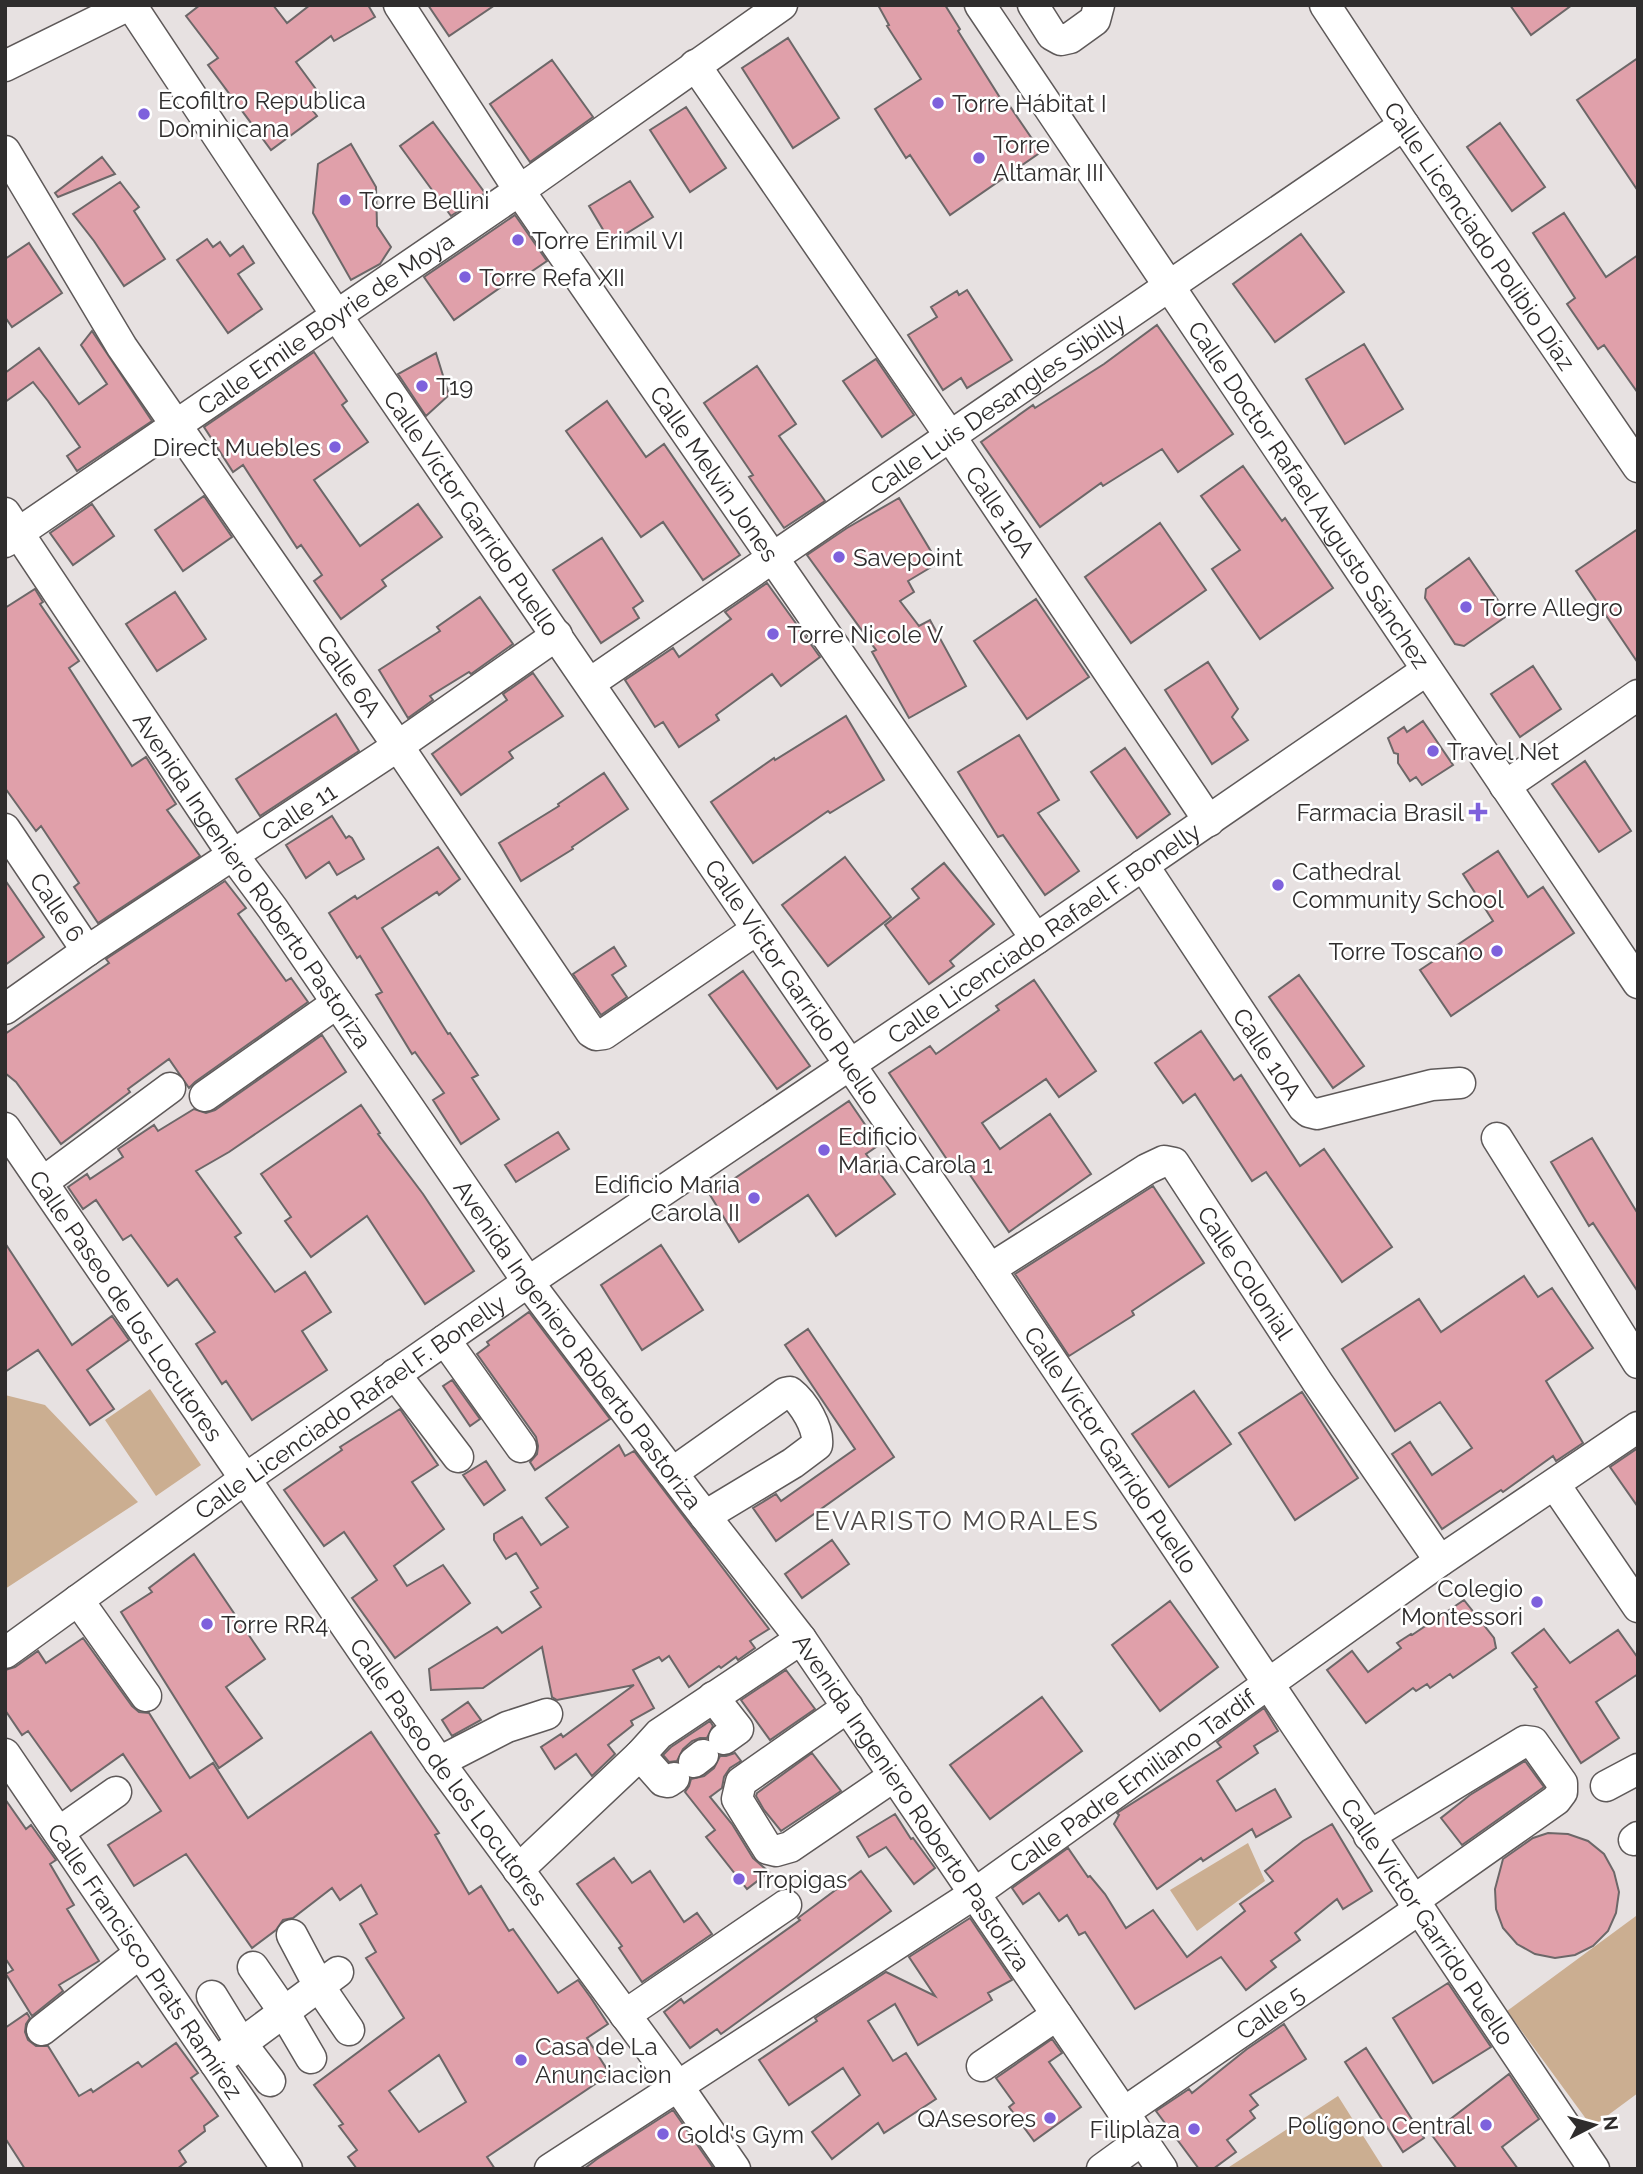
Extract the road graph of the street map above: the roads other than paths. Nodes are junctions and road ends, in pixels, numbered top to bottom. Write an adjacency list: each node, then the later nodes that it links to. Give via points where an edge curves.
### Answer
1 (130, 5): 9 (street); 14 (street, Calle Víctor Garrido Puello)
2 (399, 5): 12 (street, Calle Melvin Jones)
3 (782, 5): 8 (street, Calle Emile Boyrie de Moya)
4 (980, 5): 13 (street, Calle Doctor Rafael Augusto Sánchez)
5 (1033, 5): 6 (street, via 1060,40 1095,20)
6 (1099, 5)
7 (1325, 5): 10 (street, Calle Licenciado Polibio Díaz)
8 (695, 65): 12 (street, Calle Emile Boyrie de Moya); 16 (street, Calle 10A)
9 (5, 66)
10 (1404, 125): 13 (street, Calle Luis Desangles Sibilly); 17 (street, Calle Licenciado Polibio Díaz)
11 (5, 151): 15 (street, Calle 6A, via 122,347)
12 (520, 190): 14 (street, Calle Emile Boyrie de Moya); 19 (street, Calle Melvin Jones)
13 (1168, 286): 16 (street, Calle Luis Desangles Sibilly); 21 (street, Calle Doctor Rafael Augusto Sánchez)
14 (337, 316): 15 (street, Calle Emile Boyrie de Moya); 20 (street, Calle Víctor Garrido Puello)
15 (175, 426): 18 (street, Calle Emile Boyrie de Moya); 24 (street, Calle 6A)
16 (950, 436): 19 (street, Calle Luis Desangles Sibilly); 26 (street, Calle 10A)
17 (1638, 467)
18 (10, 529): 28 (street, Avenida Ingeniero Roberto Pastoriza)
19 (772, 558): 22 (street, Calle Luis Desangles Sibilly); 31 (street, Calle Melvin Jones)
20 (557, 635): 22 (street, Calle Víctor Garrido Puello); 24 (street, Calle 11)
21 (1427, 670): 25 (street, Calle Doctor Rafael Augusto Sánchez); 26 (street, Calle Licenciado Rafael F. Bonelly)
22 (590, 683): 30 (street, Calle Víctor Garrido Puello)
23 (1638, 695): 25 (street)
24 (398, 746): 28 (street, Calle 11); 30 (street, Calle 6A, via 593,1034 604,1034)
25 (1505, 786): 33 (street, Calle Doctor Rafael Augusto Sánchez)
26 (1209, 821): 29 (street, Calle Licenciado Rafael F. Bonelly)
27 (5, 829): 32 (street, Calle 6)
28 (233, 855): 32 (street, Calle 11); 34 (street, Avenida Ingeniero Roberto Pastoriza)
29 (1143, 865): 31 (street, Calle Licenciado Rafael F. Bonelly); 37 (street, Calle 10A, via 1306,1110 1317,1114 1432,1085)
30 (757, 930): 36 (street, Calle Víctor Garrido Puello)
31 (1036, 940): 36 (street, Calle Licenciado Rafael F. Bonelly)
32 (87, 951): 35 (street, Calle 11)
33 (1638, 983)
34 (337, 1003): 39 (street); 44 (street, Avenida Ingeniero Roberto Pastoriza)
35 (5, 1009)
36 (850, 1065): 43 (street, Calle Víctor Garrido Puello); 44 (street, Calle Licenciado Rafael F. Bonelly)
37 (1460, 1083)
38 (170, 1088): 42 (street)
39 (205, 1096)
40 (5, 1128): 42 (street, Calle Paseo de los Locutores)
41 (1497, 1138): 46 (street)
42 (43, 1182): 52 (street, Calle Paseo de los Locutores)
43 (990, 1269): 55 (street, Calle Colonial, via 1147,1170 1167,1161 1174,1163); 60 (street, Calle Víctor Garrido Puello)
44 (528, 1282): 45 (street, Calle Licenciado Rafael F. Bonelly); 51 (street, Avenida Ingeniero Roberto Pastoriza)
45 (445, 1340): 47 (street, Calle Licenciado Rafael F. Bonelly); 49 (street)
46 (1638, 1363)
47 (395, 1374): 50 (street); 52 (street, Calle Licenciado Rafael F. Bonelly)
48 (1638, 1427): 53 (street, Calle Padre Emiliano Tardif)
49 (521, 1447)
50 (458, 1457)
51 (672, 1473): 54 (street, Avenida Ingeniero Roberto Pastoriza); 54 (street, via 785,1393 790,1392 806,1411 817,1446)
52 (245, 1479): 56 (street, Calle Licenciado Rafael F. Bonelly); 68 (street, Calle Paseo de los Locutores)
53 (1555, 1485): 55 (street, Calle Padre Emiliano Tardif); 57 (street)
54 (705, 1516): 58 (street, Avenida Ingeniero Roberto Pastoriza)
55 (1440, 1560): 60 (street, Calle Padre Emiliano Tardif)
56 (78, 1600): 59 (street, Calle Licenciado Rafael F. Bonelly); 61 (street)
57 (1638, 1607)
58 (801, 1639): 62 (street); 63 (street, Avenida Ingeniero Roberto Pastoriza)
59 (5, 1653)
60 (1267, 1684): 75 (street, Calle Víctor Garrido Puello); 77 (street, Calle Padre Emiliano Tardif)
61 (146, 1696)
62 (713, 1697): 65 (street); 67 (street, via 659,1734)
63 (848, 1707): 69 (street); 71 (street, Avenida Ingeniero Roberto Pastoriza)
64 (547, 1714): 68 (street, via 507,1727)
65 (707, 1753): 67 (street, via 668,1782); 69 (street)
66 (5, 1754): 74 (street, Calle Francisco Prats Ramírez)
67 (640, 1755): 76 (street)
68 (439, 1762): 76 (street, Calle Paseo de los Locutores)
69 (765, 1765): 71 (street, via 740,1782 737,1799 768,1849 776,1852)
70 (1638, 1769): 72 (street)
71 (894, 1776): 77 (street, Avenida Ingeniero Roberto Pastoriza)
72 (1605, 1786)
73 (116, 1792): 74 (street)
74 (58, 1832): 81 (street, Calle Francisco Prats Ramírez)
75 (1369, 1836): 79 (street, Calle Víctor Garrido Puello); 79 (street, Calle 5, via 1525,1741 1533,1742 1562,1783 1556,1800)
76 (518, 1870): 86 (street, Calle Paseo de los Locutores)
77 (975, 1894): 87 (street, Avenida Ingeniero Roberto Pastoriza); 95 (street, Calle Padre Emiliano Tardif)
78 (786, 1905): 86 (street)
79 (1415, 1906): 96 (street, Calle 5); 103 (street, Calle Víctor Garrido Puello)
80 (292, 1936): 83 (street)
81 (140, 1953): 88 (street); 92 (street, Calle Francisco Prats Ramírez)
82 (253, 1967): 85 (street)
83 (329, 1979): 85 (street); 89 (street)
84 (212, 1996): 90 (street)
85 (284, 2012): 90 (street); 91 (street)
86 (625, 2015): 95 (street, Calle Paseo de los Locutores)
87 (1057, 2015): 93 (street); 96 (street, Avenida Ingeniero Roberto Pastoriza)
88 (41, 2030)
89 (349, 2030)
90 (241, 2043): 92 (street); 94 (street)
91 (311, 2058)
92 (215, 2063): 99 (street, Calle Francisco Prats Ramírez)
93 (982, 2066)
94 (270, 2081)
95 (677, 2085): 98 (street, Calle Padre Emiliano Tardif); 100 (street, Calle Paseo de los Locutores)
96 (1123, 2113): 97 (street, Avenida Ingeniero Roberto Pastoriza)
97 (1142, 2140): 101 (street); 102 (street, Avenida Ingeniero Roberto Pastoriza)
98 (550, 2168)
99 (288, 2169)
100 (735, 2169)
101 (1102, 2169)
102 (1162, 2169)
103 (1594, 2169)

